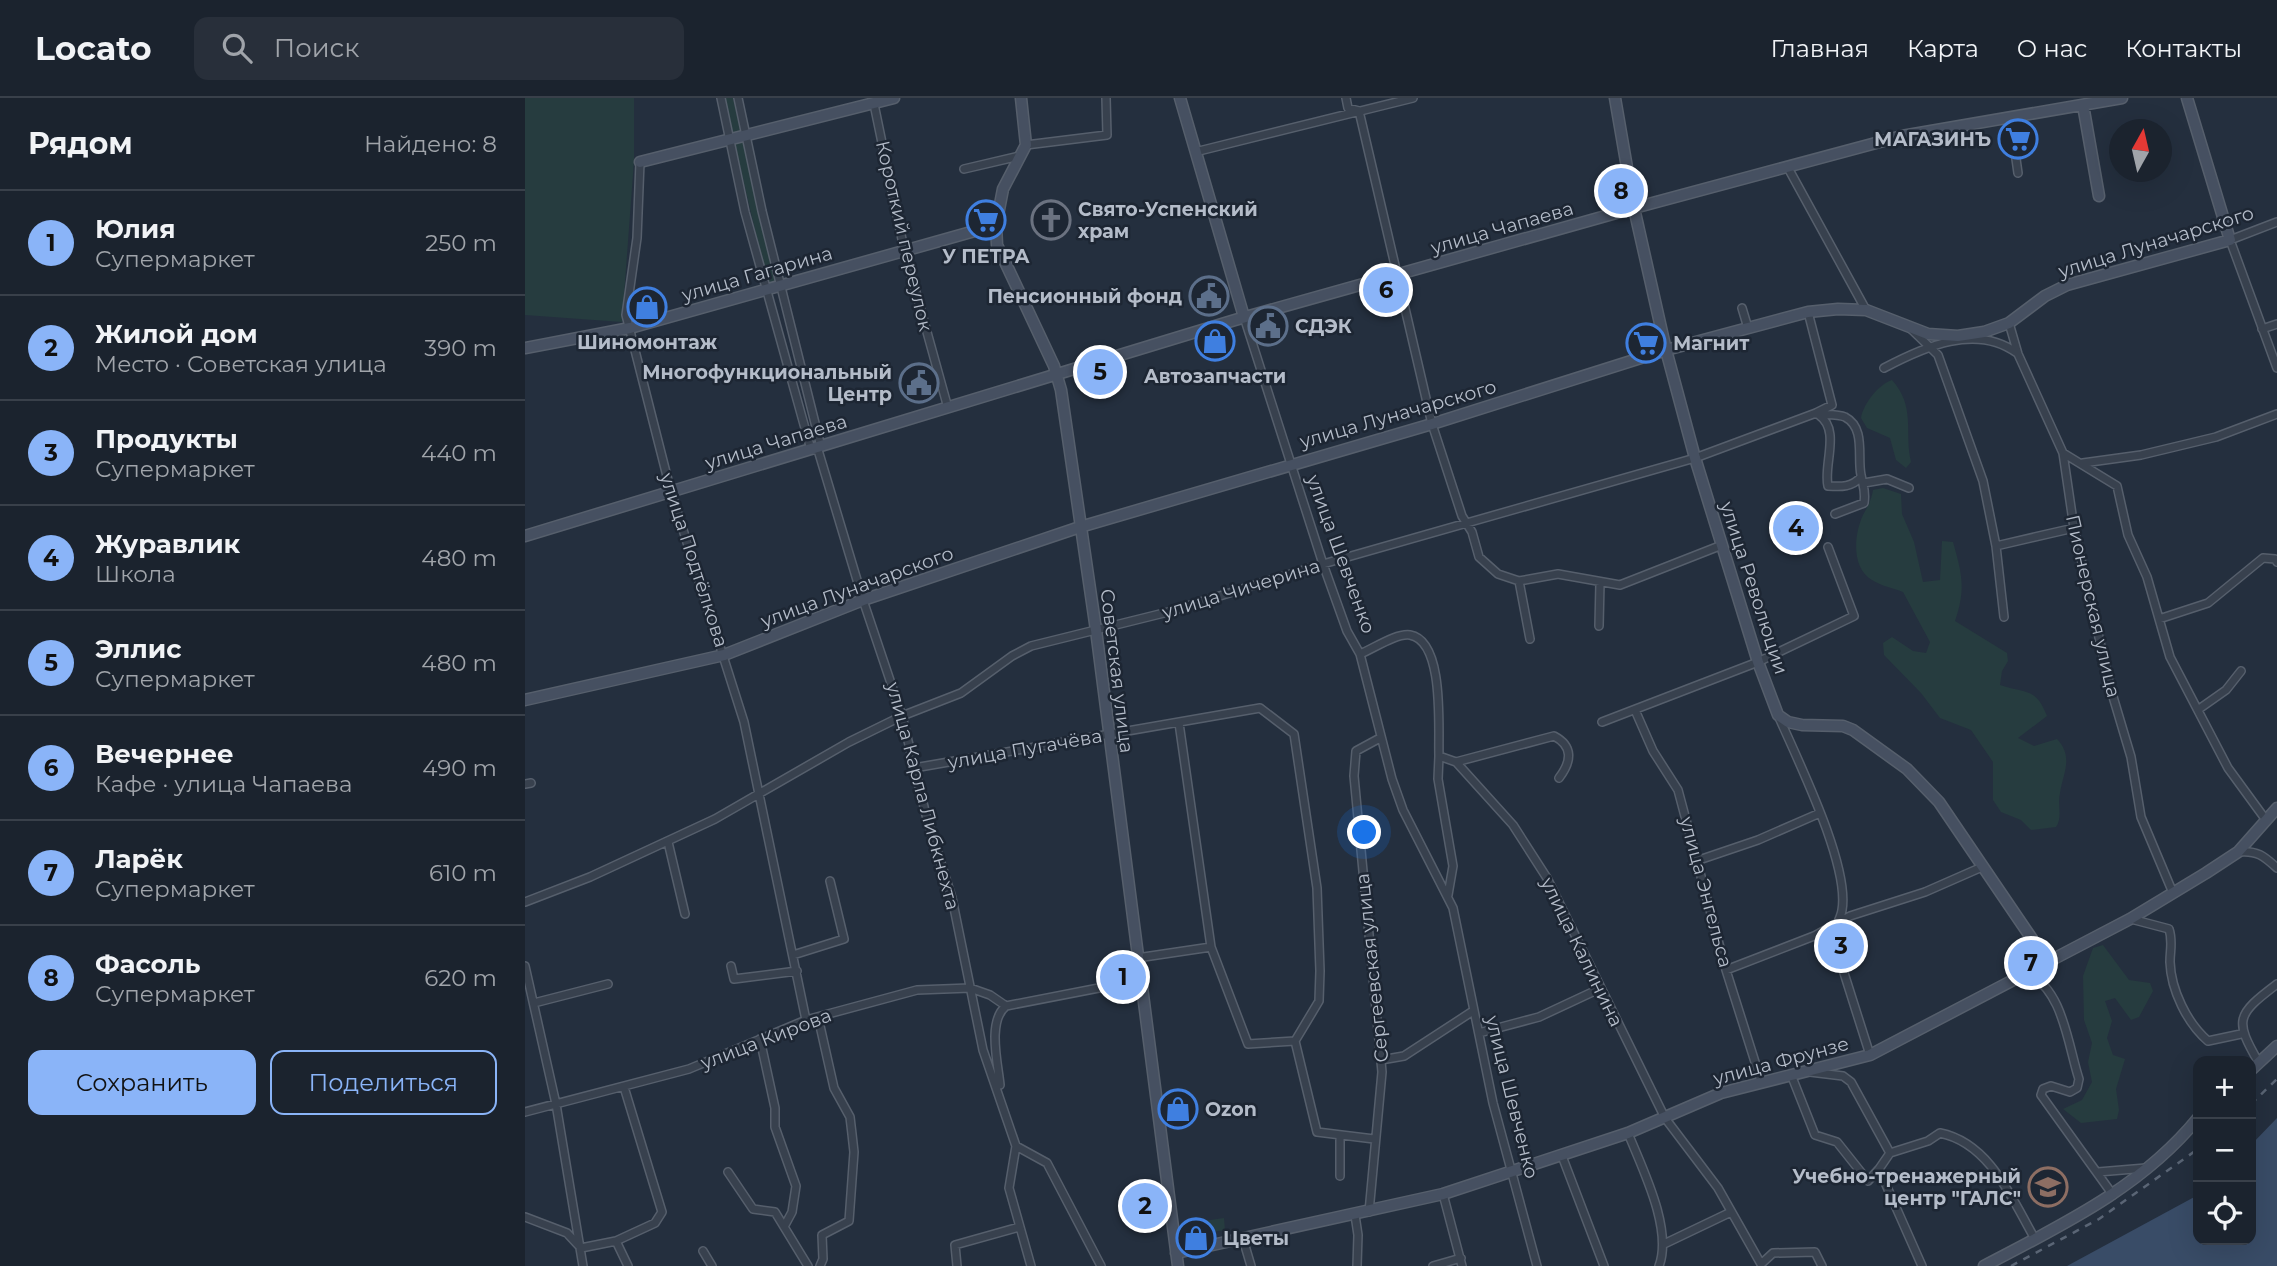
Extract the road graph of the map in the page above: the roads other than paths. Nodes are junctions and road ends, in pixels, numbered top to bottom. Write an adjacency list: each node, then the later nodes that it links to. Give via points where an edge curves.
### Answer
1 (721, 98): 17 (street, улица Карла Либкнехта)
2 (738, 98): 16 (street, улица Карла Либкнехта)
3 (894, 98): 12 (main road)
4 (1021, 98): 18 (main road)
5 (1106, 98): 18 (street, via 1107,135)
6 (1179, 98): 19 (main road, улица Шевченко)
7 (1346, 98): 14 (street, via 1348,108)
8 (1413, 98): 14 (street)
9 (1615, 98): 26 (main road, улица Революции)
10 (2122, 98): 13 (main road, улица Чапаева)
11 (2187, 98): 29 (main road)
12 (874, 104): 16 (main road); 30 (street, Короткий переулок)
13 (2083, 105): 15 (main road, улица Чапаева); 25 (main road)
14 (1359, 111): 19 (street); 31 (street)
15 (2010, 117): 22 (main road, улица Чапаева, via 1902,136); 24 (street)
16 (745, 137): 17 (main road); 32 (street, улица Карла Либкнехта)
17 (730, 140): 21 (main road); 33 (street, улица Карла Либкнехта)
18 (1026, 145): 20 (main road, Советская улица)
19 (1195, 152): 37 (main road, улица Шевченко)
20 (1020, 156): 23 (street); 28 (main road, Советская улица, via 1003,189)
21 (640, 162): 40 (street, улица Подтёлкова, via 637,238 626,315)
22 (1787, 166): 26 (main road, улица Чапаева); 35 (street)
23 (964, 170)
24 (2018, 173)
25 (2099, 197)
26 (1634, 208): 31 (main road, улица Чапаева); 46 (main road, улица Революции)
27 (2277, 222): 29 (street, улица Луначарского)
28 (996, 225): 30 (main road, улица Гагарина); 50 (main road, Советская улица, via 997,244 1006,266)
29 (2230, 240): 38 (main road, улица Луначарского, via 2067,285); 43 (street)
30 (904, 250): 32 (main road, улица Гагарина); 51 (street, Короткий переулок)
31 (1396, 277): 37 (main road, улица Чапаева); 54 (street)
32 (779, 286): 33 (main road, улица Гагарина); 55 (street, улица Карла Либкнехта)
33 (766, 290): 40 (main road, улица Гагарина); 55 (street, улица Карла Либкнехта)
34 (1742, 308): 41 (street)
35 (1866, 310): 36 (main road, улица Луначарского); 42 (main road, улица Луначарского)
36 (1808, 312): 41 (main road, улица Луначарского); 52 (street, via 1832,405)
37 (1244, 317): 50 (main road, улица Чапаева); 59 (street, улица Шевченко)
38 (2009, 323): 42 (main road, улица Луначарского, via 1958,336); 47 (street, Пионерская улица)
39 (2277, 324): 43 (street)
40 (629, 328): 45 (main road, улица Гагарина); 62 (street, улица Подтёлкова)
41 (1748, 328): 46 (main road, улица Луначарского)
42 (1911, 329): 44 (street)
43 (2262, 329): 49 (street)
44 (1927, 346): 47 (street, via 1983,338); 48 (street); 69 (street, via 1938,355 1983,481)
45 (525, 348)
46 (1666, 350): 54 (main road, улица Луначарского); 57 (main road, улица Революции)
47 (2018, 354): 56 (street, Пионерская улица)
48 (1884, 368)
49 (2277, 368)
50 (1057, 374): 51 (main road, улица Чапаева); 65 (main road, Советская улица)
51 (948, 408): 55 (main road, улица Чапаева)
52 (1816, 414): 57 (street, улица Чичерина); 60 (street, via 1844,417 1855,427); 60 (street, via 1828,426 1829,486)
53 (2277, 414): 58 (street, via 2216,437)
54 (1432, 424): 59 (main road, улица Луначарского); 64 (street)
55 (817, 448): 62 (main road, улица Чапаева); 75 (street, улица Карла Либкнехта)
56 (2063, 453): 58 (street); 66 (street, Пионерская улица)
57 (1695, 458): 64 (street, улица Чичерина); 68 (main road, улица Революции)
58 (2083, 463): 77 (street, via 2117,486 2128,535)
59 (1290, 464): 65 (main road, улица Луначарского); 72 (street, улица Шевченко)
60 (1863, 480): 61 (street, via 1887,479); 63 (street, via 1864,503)
61 (1909, 488)
62 (671, 492): 67 (main road, улица Чапаева); 82 (street, улица Подтёлкова)
63 (1835, 513)
64 (1466, 524): 72 (street, улица Чичерина); 73 (street, via 1479,557 1498,573)
65 (1080, 527): 75 (main road, улица Луначарского); 79 (main road, Советская улица)
66 (2074, 528): 69 (street); 108 (street, Пионерская улица, via 2131,757 2141,817)
67 (525, 536)
68 (1722, 545): 74 (street, via 1633,581); 83 (main road, улица Революции)
69 (1996, 546): 76 (street)
70 (1828, 547): 83 (street, via 1854,617)
71 (2277, 562): 77 (street, via 2263,558 2208,603)
72 (1323, 564): 79 (street, улица Чичерина); 81 (street, улица Шевченко)
73 (1519, 581): 74 (street, via 1558,574); 80 (street)
74 (1600, 583): 78 (street)
75 (863, 600): 82 (main road, улица Луначарского); 89 (street, улица Карла Либкнехта)
76 (2004, 617)
77 (2159, 619): 86 (street, via 2170,657)
78 (1599, 626)
79 (1096, 630): 89 (street, улица Чичерина, via 1031,646 961,693); 92 (main road, Советская улица)
80 (1530, 639)
81 (1360, 654): 93 (street, улица Шевченко); 94 (street, via 1403,636 1412,635 1427,646 1436,674)
82 (724, 655): 85 (main road, улица Луначарского); 98 (street, улица Подтёлкова)
83 (1758, 662): 87 (street); 88 (main road, улица Революции)
84 (2241, 671): 86 (street, via 2226,690)
85 (525, 700)
86 (2199, 709): 101 (street, via 2228,768)
87 (1635, 710): 90 (street); 104 (street, улица Энгельса, via 1653,751 1678,790)
88 (1778, 715): 100 (street); 105 (main road, via 1802,725 1843,726 1875,744 1923,784)
89 (902, 716): 96 (street, улица Карла Либкнехта); 98 (street, улица Чичерина)
90 (1602, 722)
91 (1179, 723): 92 (street, улица Пугачёва); 114 (street); 136 (street, улица Пугачёва, via 1260,708 1294,734 1317,888 1319,1001)
92 (1107, 735): 96 (street, улица Пугачёва); 116 (main road, Советская улица)
93 (1380, 738): 109 (street, улица Шевченко, via 1403,810); 140 (street, Сергеевская улица, via 1356,751 1354,776)
94 (1439, 756): 95 (street, улица Калинина); 109 (street, улица Шевченко, via 1438,779 1453,866)
95 (1456, 762): 97 (street, via 1554,736 1568,749 1569,765); 127 (street, улица Калинина, via 1513,825 1546,877)
96 (914, 768): 126 (street, улица Карла Либкнехта, via 952,898)
97 (1559, 778)
98 (760, 794): 102 (street, улица Чичерина); 115 (street, улица Подтёлкова)
99 (2277, 808): 101 (main road, улица Фрунзе)
100 (1820, 813): 104 (street, via 1758,841); 113 (street, via 1840,876 1843,910)
101 (2266, 820): 103 (main road, улица Фрунзе)
102 (667, 842): 110 (street, улица Чичерина); 111 (street)
103 (2238, 852): 106 (street, via 2252,850); 108 (main road, улица Фрунзе)
104 (1699, 860): 120 (street, улица Энгельса)
105 (1982, 867): 113 (street, via 1926,892 1850,916); 117 (main road)
106 (2277, 868)
107 (830, 881): 115 (street, via 844,939)
108 (2173, 893): 112 (main road, улица Фрунзе)
109 (1448, 895): 130 (street, улица Шевченко)
110 (525, 902)
111 (685, 914)
112 (2130, 919): 117 (main road, улица Фрунзе); 134 (street, via 2169,929 2175,985 2196,1030 2208,1041)
113 (1835, 927): 120 (street); 138 (street, via 1832,935)
114 (1210, 947): 116 (street); 136 (street, via 1248,1044)
115 (793, 955): 121 (street, улица Подтёлкова)
116 (1137, 958): 123 (main road, Советская улица)
117 (2047, 961): 122 (main road, улица Фрунзе)
118 (525, 966): 128 (street)
119 (731, 967): 121 (street, via 734,979)
120 (1726, 970): 144 (street, улица Энгельса)
121 (797, 971): 132 (street, улица Подтёлкова)
122 (2025, 973): 138 (main road, улица Фрунзе); 161 (street, via 2045,984 2053,999 2079,1080 2070,1092 2051,1086 2041,1095)
123 (1140, 980): 129 (street); 177 (main road, Советская улица)
124 (608, 984): 128 (street)
125 (2277, 984): 134 (street, via 2241,1020)
126 (970, 988): 129 (street, улица Кирова); 131 (street, улица Кирова, via 917,990); 146 (street, улица Карла Либкнехта, via 983,1050)
127 (1599, 989): 133 (street, via 1539,1017); 149 (street, улица Калинина)
128 (534, 1003): 147 (street)
129 (1006, 1006): 146 (street, via 1000,1010 996,1032)
130 (1473, 1011): 133 (street, улица Шевченко); 140 (street, via 1404,1056)
131 (818, 1017): 132 (street, улица Кирова); 184 (street, via 834,1088 850,1117 854,1152 849,1221 822,1235)
132 (806, 1020): 135 (street, улица Кирова)
133 (1479, 1033): 160 (street, улица Шевченко)
134 (2241, 1034): 139 (street)
135 (760, 1039): 145 (street, улица Кирова, via 689,1069); 169 (street, via 775,1127 796,1186)
136 (1295, 1041): 152 (street, via 1317,1132)
137 (2277, 1046): 141 (main road)
138 (1870, 1055): 142 (main road, улица Фрунзе)
139 (2250, 1056)
140 (1381, 1060): 153 (street, Сергеевская улица)
141 (2256, 1066)
142 (1810, 1072): 143 (main road, улица Фрунзе); 155 (street, via 1843,1076 1851,1082)
143 (1792, 1077): 144 (main road, улица Фрунзе); 158 (street, via 1815,1135 1837,1142 1868,1181)
144 (1761, 1081): 149 (main road, улица Фрунзе)
145 (624, 1087): 147 (street, улица Кирова); 173 (street, via 663,1212 655,1223)
146 (1000, 1093): 154 (street, улица Карла Либкнехта)
147 (557, 1104): 148 (street, улица Кирова); 175 (street)
148 (525, 1112)
149 (1665, 1118): 151 (main road, улица Фрунзе); 166 (street, улица Калинина)
150 (2197, 1119): 157 (main road)
151 (1628, 1133): 156 (main road, улица Фрунзе); 174 (street, via 1649,1185)
152 (1341, 1135): 153 (street); 162 (street)
153 (1374, 1139): 165 (street, Сергеевская улица)
154 (1016, 1146): 170 (street, улица Карла Либкнехта, via 1009,1188); 187 (street, via 1047,1163)
155 (1890, 1153): 158 (street); 172 (street, via 1940,1133 1974,1147 1996,1173)
156 (1562, 1156): 160 (main road, улица Фрунзе); 193 (street)
157 (2151, 1167): 161 (street); 164 (main road)
158 (1879, 1169): 196 (street)
159 (728, 1172): 169 (street, via 753,1209 770,1209)
160 (1512, 1172): 163 (main road, улица Фрунзе); 192 (street, улица Шевченко)
161 (2098, 1172): 164 (street)
162 (1341, 1176)
163 (1443, 1194): 165 (main road, улица Фрунзе); 178 (street)
164 (2113, 1195): 172 (main road)
165 (1369, 1212): 167 (main road, улица Фрунзе)
166 (1731, 1212): 174 (street); 179 (street, улица Калинина)
167 (1355, 1215): 171 (main road, улица Фрунзе); 190 (street)
168 (525, 1217): 175 (street, via 567,1233)
169 (785, 1225): 183 (street)
170 (1020, 1227): 185 (street, via 955,1245); 186 (street, улица Карла Либкнехта)
171 (1244, 1239): 177 (main road, улица Фрунзе); 189 (street)
172 (2035, 1239): 197 (main road)
173 (617, 1241): 175 (street); 181 (street)
174 (1664, 1244): 194 (street)
175 (581, 1248): 180 (street)
176 (703, 1251): 182 (street)
177 (1176, 1253): 188 (main road, Советская улица)
178 (1462, 1262): 191 (street)
179 (1761, 1265): 195 (street, улица Калинина, via 1773,1253 1815,1252)
180 (583, 1266)
181 (628, 1266)
182 (712, 1266)
183 (808, 1266)
184 (820, 1266)
185 (957, 1266)
186 (1031, 1266)
187 (1101, 1266)
188 (1178, 1266)
189 (1251, 1266)
190 (1357, 1266)
191 (1433, 1266)
192 (1537, 1266)
193 (1604, 1266)
194 (1660, 1266)
195 (1822, 1266)
196 (1922, 1266)
197 (1985, 1266)

